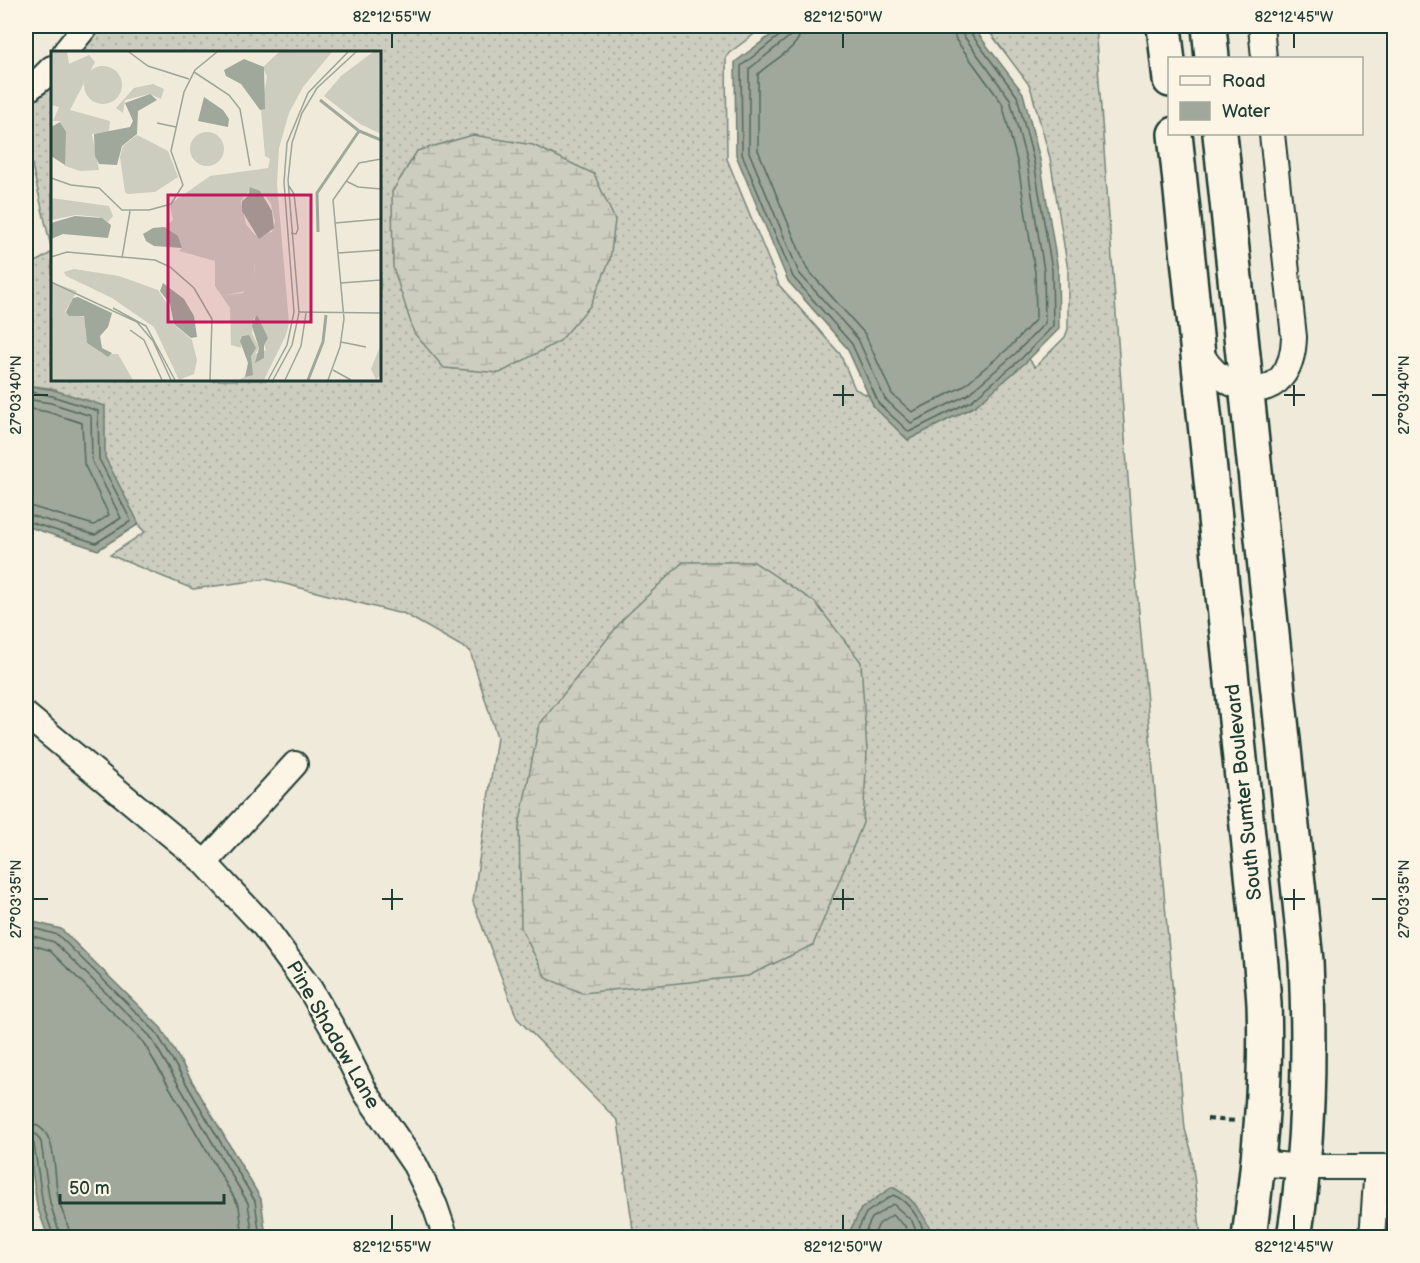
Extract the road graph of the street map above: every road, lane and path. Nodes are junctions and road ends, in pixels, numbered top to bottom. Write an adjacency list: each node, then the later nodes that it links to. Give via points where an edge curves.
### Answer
1 (86, 26): 5 (street)
2 (1164, 26): 8 (main road)
3 (1209, 26): 6 (main road)
4 (1261, 26): 7 (street)
5 (66, 51)
6 (1212, 57)
7 (1264, 57)
8 (1168, 62)
9 (51, 69): 10 (street)
10 (26, 91)
11 (1175, 135): 14 (main road, South Sumter Boulevard)
12 (1220, 135): 15 (main road)
13 (1272, 135): 15 (street, via 1294,348 1287,369 1276,384 1264,389)
14 (1198, 348): 15 (street, via 1213,369); 19 (main road, South Sumter Boulevard, via 1264,1004 1264,1090)
15 (1245, 388): 20 (main road, via 1306,961 1309,1059)
16 (26, 715): 18 (street, Pine Shadow Lane)
17 (295, 764): 18 (street)
18 (205, 863): 22 (street, Pine Shadow Lane, via 264,926 310,989 366,1094 424,1181)
19 (1258, 1163): 20 (street); 23 (main road, South Sumter Boulevard)
20 (1304, 1167): 21 (street); 24 (main road)
21 (1386, 1167): 25 (street)
22 (446, 1238)
23 (1249, 1238)
24 (1294, 1238)
25 (1372, 1238)

